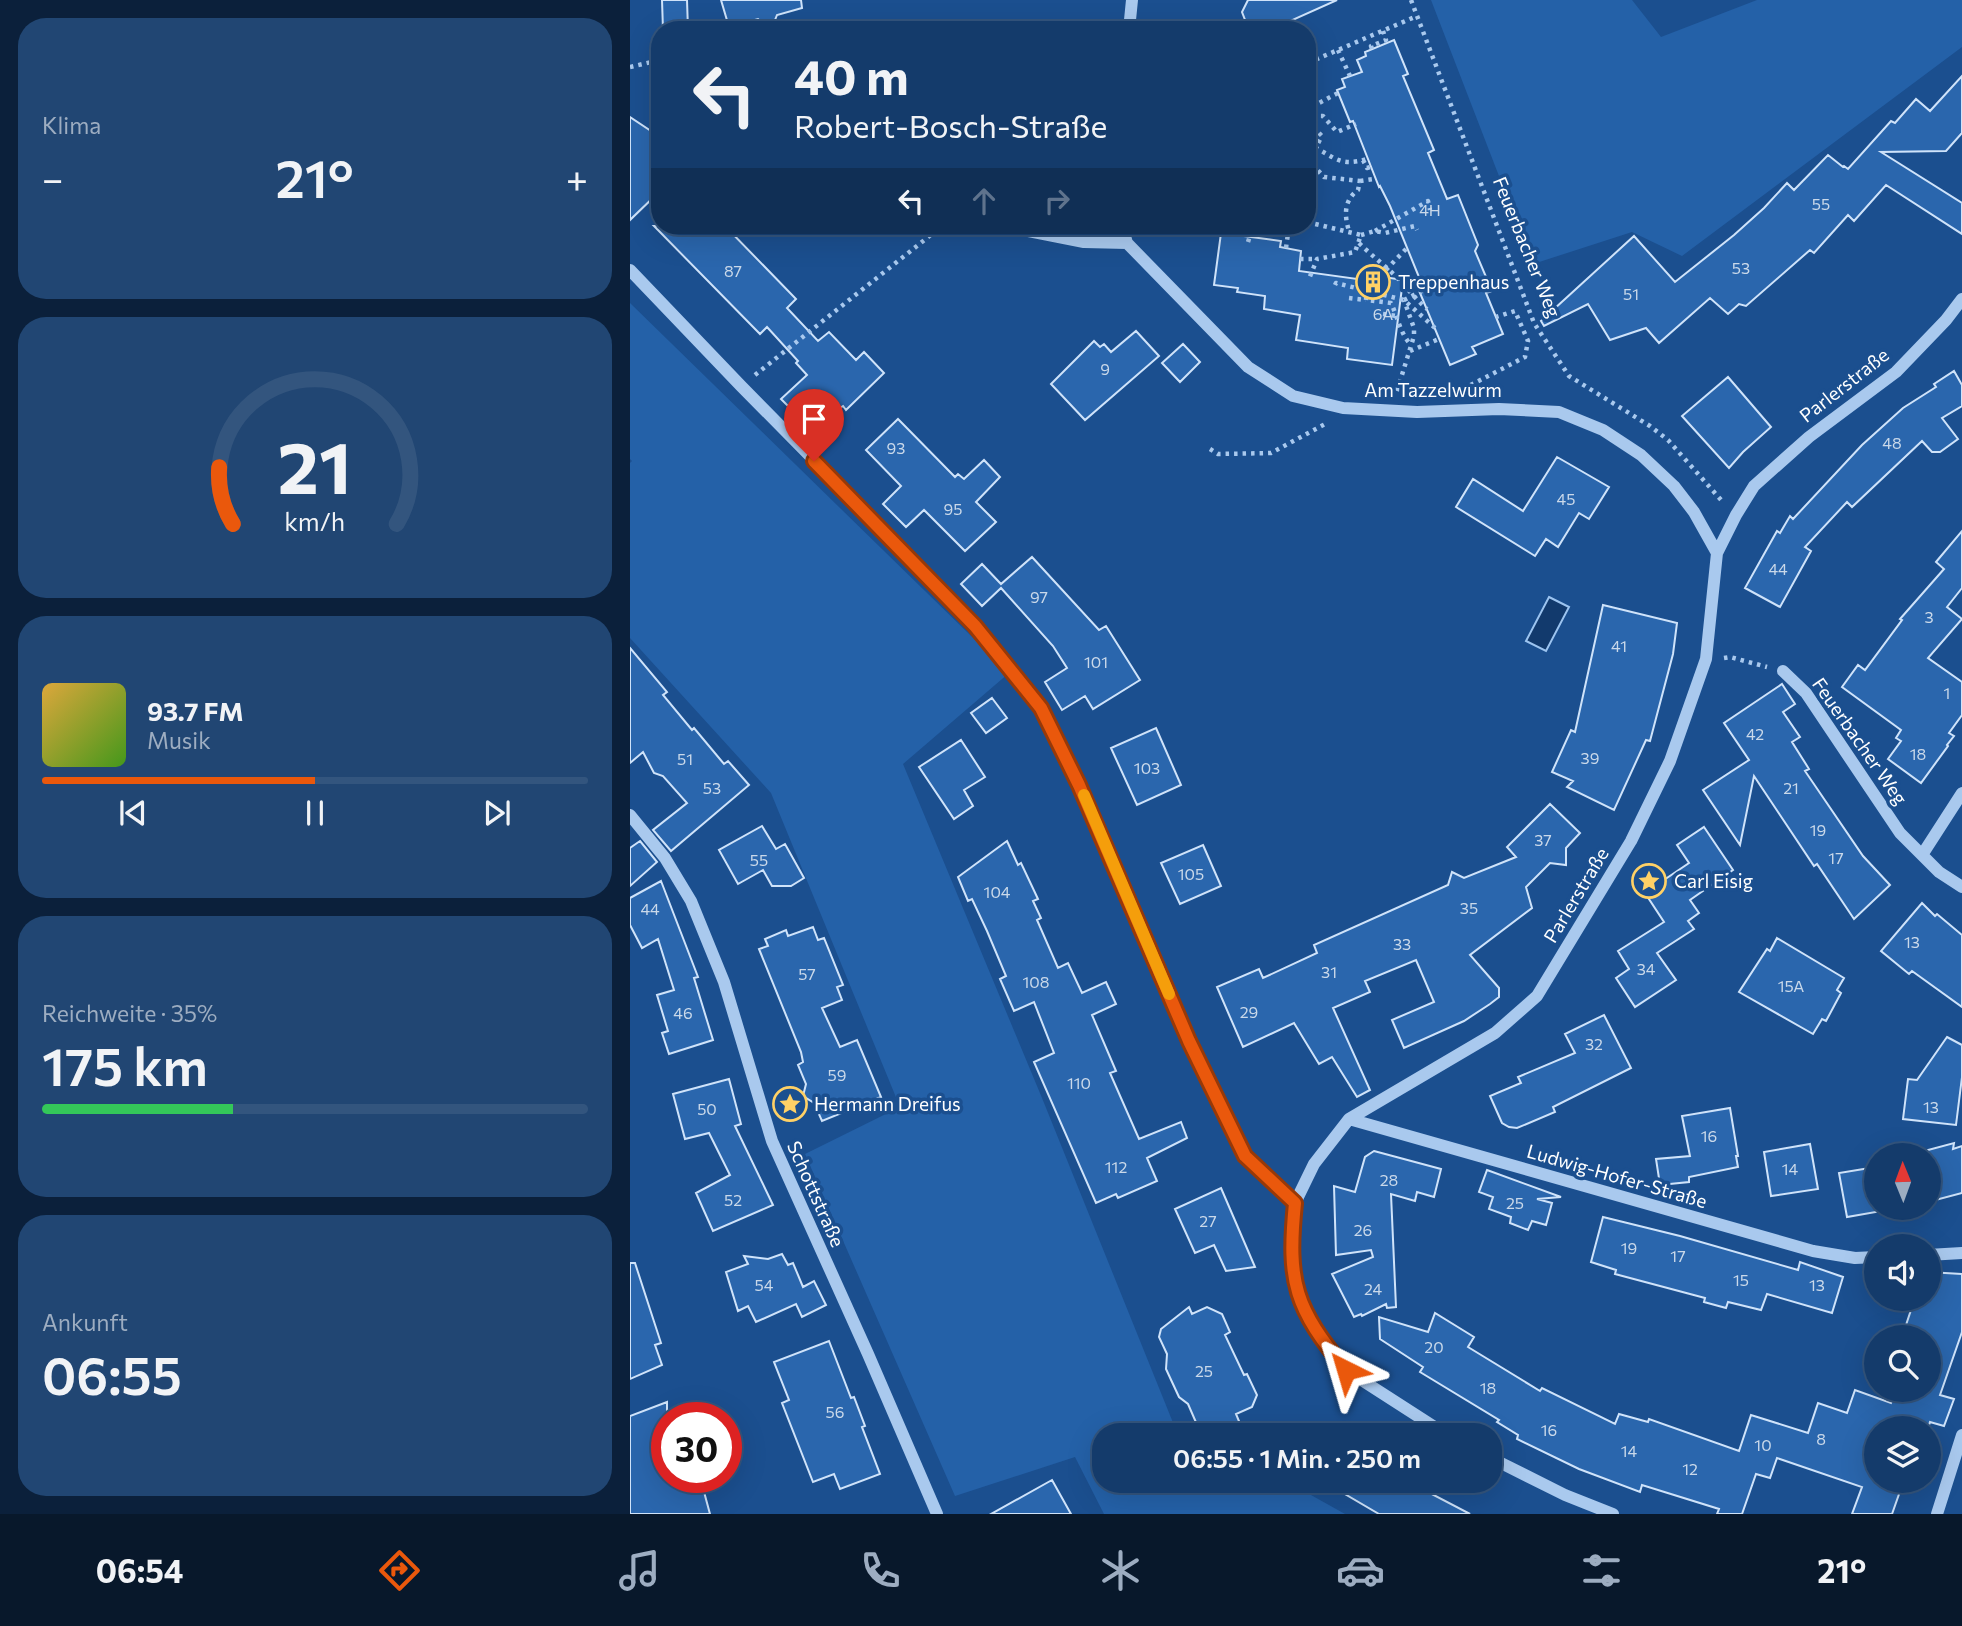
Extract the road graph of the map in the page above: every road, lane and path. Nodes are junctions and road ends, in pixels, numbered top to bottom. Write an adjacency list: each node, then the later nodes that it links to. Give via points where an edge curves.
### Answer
1 (1132, 0): 4 (street)
2 (1411, 0): 3 (path, Feuerbacher Weg)
3 (1418, 16): 5 (path); 66 (path, Feuerbacher Weg, via 1534,323 1569,376 1659,433)
4 (1130, 21)
5 (1383, 31): 6 (path, via 1386,40); 7 (path)
6 (1372, 49)
7 (1338, 51): 8 (path); 11 (path)
8 (1316, 60)
9 (651, 62): 10 (path)
10 (630, 67)
11 (1350, 76)
12 (1338, 93): 13 (path, via 1319,103)
13 (1316, 100)
14 (1316, 116): 15 (path, via 1323,116 1337,132)
15 (1356, 124)
16 (1316, 130): 17 (path, via 1322,136)
17 (1316, 147): 19 (path, via 1338,161)
18 (1370, 158): 19 (path)
19 (1363, 160): 20 (path, via 1367,168)
20 (1373, 166)
21 (1316, 167): 23 (path, via 1324,177)
22 (1374, 179): 23 (path)
23 (1360, 181): 27 (path, via 1345,208)
24 (1430, 210): 28 (path, via 1428,201)
25 (1316, 224): 27 (path)
26 (1416, 230): 28 (path, via 1415,226)
27 (1349, 231): 34 (path)
28 (1375, 231): 34 (path)
29 (931, 235): 61 (path)
30 (1049, 235): 37 (street)
31 (1125, 235): 37 (street, Am Tazzelwurm)
32 (1250, 235): 35 (path)
33 (1288, 235): 38 (path)
34 (1362, 235): 36 (path)
35 (1248, 242)
36 (1359, 242): 40 (path, via 1355,252); 42 (path)
37 (1127, 243): 64 (street, Am Tazzelwurm, via 1248,367 1293,396)
38 (1286, 248)
39 (1407, 248): 42 (path)
40 (1317, 259): 41 (path); 45 (path)
41 (1300, 260)
42 (1387, 268): 44 (path); 49 (path)
43 (630, 270): 61 (street)
44 (1380, 276)
45 (1309, 279)
46 (1335, 285): 47 (path)
47 (1366, 290): 52 (path); 53 (path)
48 (1424, 290): 49 (path)
49 (1412, 296): 52 (path); 54 (path)
50 (1349, 298): 53 (path)
51 (1962, 299): 66 (street, Parlerstraße, via 1895,372 1809,437 1754,486)
52 (1404, 300): 58 (path); 60 (path, via 1414,328)
53 (1364, 301): 56 (path, via 1391,303)
54 (1427, 309)
55 (1383, 314): 56 (path)
56 (1397, 316): 60 (path)
57 (1496, 317): 62 (path, via 1515,311 1528,341 1525,357)
58 (1435, 328)
59 (1439, 339): 60 (path)
60 (1410, 348): 63 (path)
61 (741, 386): 75 (street, via 942,590 992,644 1041,708 1245,1156)
62 (1465, 388)
63 (1396, 391)
64 (1343, 408): 65 (path, via 1322,427 1270,453 1218,454); 67 (street, Am Tazzelwurm, via 1559,412 1603,430 1642,455 1694,512)
65 (1210, 449)
66 (1736, 515): 67 (street, Parlerstraße)
67 (1717, 553): 68 (street, Parlerstraße)
68 (1706, 659): 69 (path, Feuerbacher Weg, via 1730,657); 74 (street, Parlerstraße, via 1670,761 1631,841 1537,996 1495,1033)
69 (1783, 671): 72 (street, Feuerbacher Weg, via 1806,693 1900,833)
70 (1962, 793): 72 (street)
71 (630, 815): 82 (street, Schottstraße, via 665,858 691,901 724,982 772,1141)
72 (1922, 855): 73 (street, Feuerbacher Weg)
73 (1962, 887)
74 (1349, 1119): 75 (street, Parlerstraße, via 1314,1164); 78 (street, Ludwig-Hofer-Straße, via 1813,1251)
75 (1295, 1203): 79 (street, Parlerstraße, via 1294,1279 1321,1340 1346,1370)
76 (1962, 1253): 77 (street)
77 (1941, 1254)
78 (1864, 1258)
79 (1428, 1423)
80 (1962, 1435): 84 (street)
81 (1502, 1464): 83 (street)
82 (937, 1514)
83 (1613, 1514)
84 (1937, 1514)

